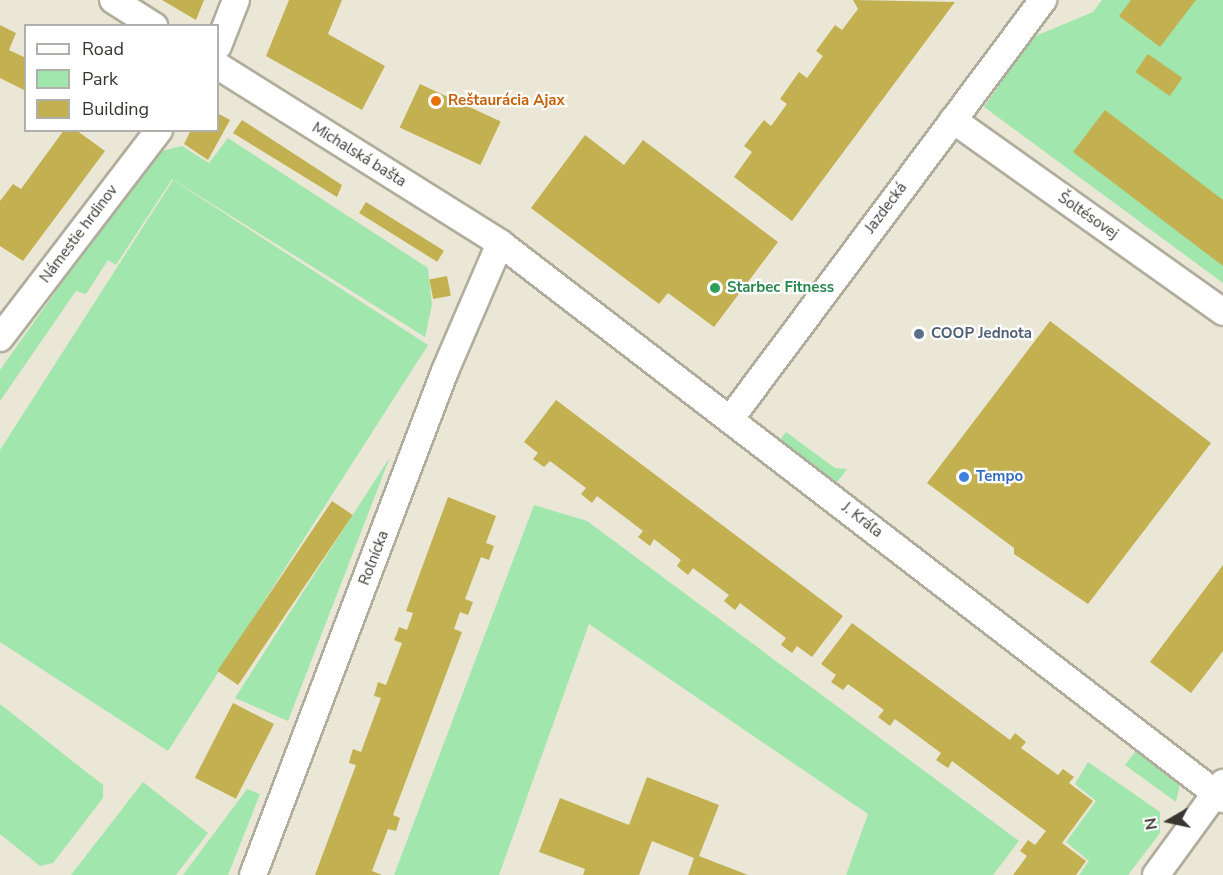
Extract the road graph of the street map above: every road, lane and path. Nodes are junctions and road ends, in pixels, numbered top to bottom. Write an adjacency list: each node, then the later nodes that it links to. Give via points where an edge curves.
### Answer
1 (113, 0): 4 (street)
2 (237, 0): 5 (street)
3 (1043, 0): 7 (street, Jazdecká)
4 (151, 24)
5 (219, 44)
6 (219, 67): 9 (street, Michalská bašta)
7 (953, 120): 10 (street, Šoltésovej); 12 (street, Jazdecká)
8 (157, 132): 11 (street, Námestie hrdinov)
9 (500, 243): 12 (street, J. Kráľa); 14 (street, Roľnícka, via 445,371)
10 (1223, 312)
11 (0, 338)
12 (731, 418): 13 (street, J. Kráľa)
13 (1221, 792): 15 (street)
14 (253, 875)
15 (1156, 875)

